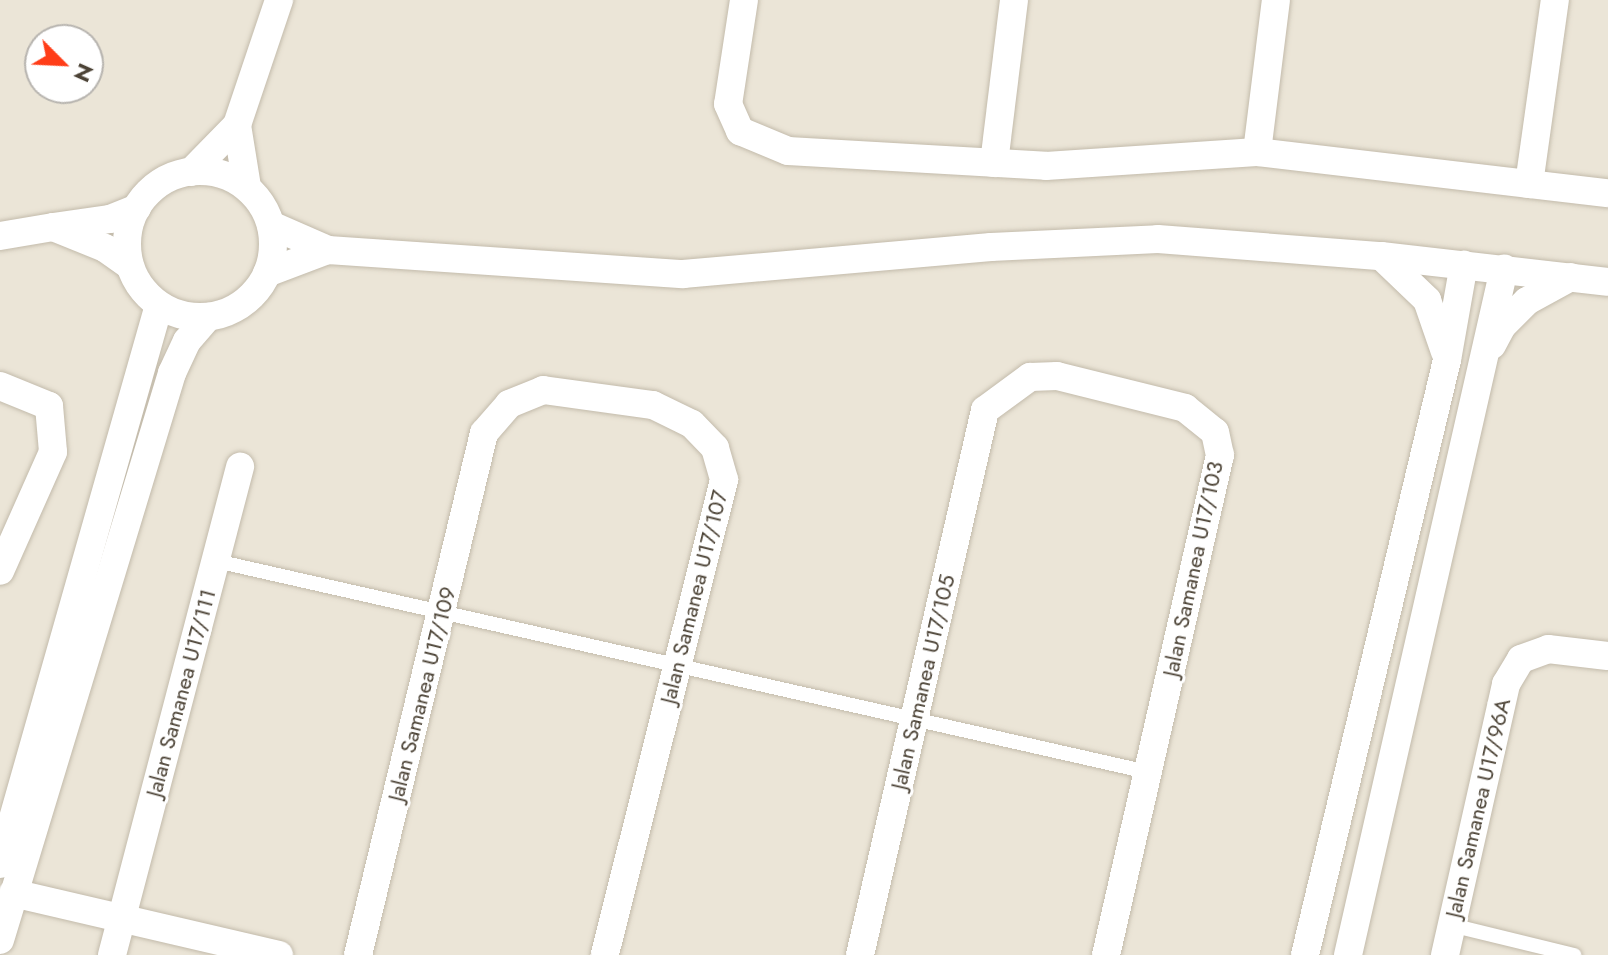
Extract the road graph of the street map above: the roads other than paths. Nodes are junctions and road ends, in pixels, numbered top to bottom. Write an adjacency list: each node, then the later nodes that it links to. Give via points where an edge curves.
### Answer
1 (279, 0): 6 (street)
2 (744, 0): 8 (street, via 728,104 740,131 788,151)
3 (1014, 0): 8 (street)
4 (1276, 0): 7 (street)
5 (1555, 0): 10 (street)
6 (237, 125): 9 (street); 11 (street)
7 (1257, 152): 8 (street, via 1046,166); 10 (street)
8 (994, 163)
9 (191, 172): 11 (street, via 227,175); 13 (street, via 160,181)
10 (1529, 184): 12 (street)
11 (247, 187): 14 (street)
12 (1608, 193)
13 (137, 208): 15 (street, via 110,219); 20 (street, via 127,239)
14 (271, 225): 17 (street); 22 (street)
15 (53, 227): 16 (street); 20 (street, via 105,248)
16 (0, 236)
17 (328, 250): 18 (street, via 683,274 991,247 1158,239); 22 (street)
18 (1381, 256): 19 (street); 27 (street, via 1427,300)
19 (1464, 264): 21 (street); 27 (street)
20 (129, 265): 25 (street, via 140,287)
21 (1504, 269): 23 (street); 28 (street)
22 (267, 273): 26 (street, via 252,295 232,310)
23 (1571, 277): 24 (street); 28 (street, via 1527,301 1502,326)
24 (1608, 282)
25 (159, 305): 26 (street, via 182,316); 40 (street)
26 (208, 317): 41 (street, via 187,341 172,373)
27 (1447, 360): 51 (street)
28 (1482, 367): 52 (street)
29 (0, 386): 34 (street, via 49,406 53,452)
30 (985, 410): 38 (street, Jalan Samanea U17/105); 39 (street, Jalan Samanea U17/103, via 1030,377 1057,376 1185,408 1215,432 1220,455)
31 (484, 433): 35 (street, Jalan Samanea U17/109); 37 (street, Jalan Samanea U17/107, via 509,404 543,390 653,405 692,424 715,448 724,480)
32 (240, 467): 33 (street, Jalan Samanea U17/111)
33 (216, 561): 35 (lane); 42 (street, Jalan Samanea U17/111)
34 (0, 571)
35 (442, 612): 37 (lane); 47 (street, Jalan Samanea U17/109)
36 (1608, 656): 43 (street, Jalan Samanea U17/96A, via 1548,649 1521,659 1506,684)
37 (677, 665): 38 (lane); 48 (street, Jalan Samanea U17/107)
38 (914, 719): 39 (lane); 49 (street, Jalan Samanea U17/105)
39 (1148, 772): 50 (street, Jalan Samanea U17/103)
40 (0, 864)
41 (13, 893): 42 (street); 44 (street)
42 (121, 918): 45 (street, Jalan Samanea U17/111); 46 (street)
43 (1451, 925): 53 (street, Jalan Samanea U17/96A); 54 (lane)
44 (0, 940)
45 (112, 955)
46 (279, 955)
47 (358, 955)
48 (605, 955)
49 (860, 955)
50 (1106, 955)
51 (1305, 955)
52 (1348, 955)
53 (1445, 955)
54 (1574, 955)

